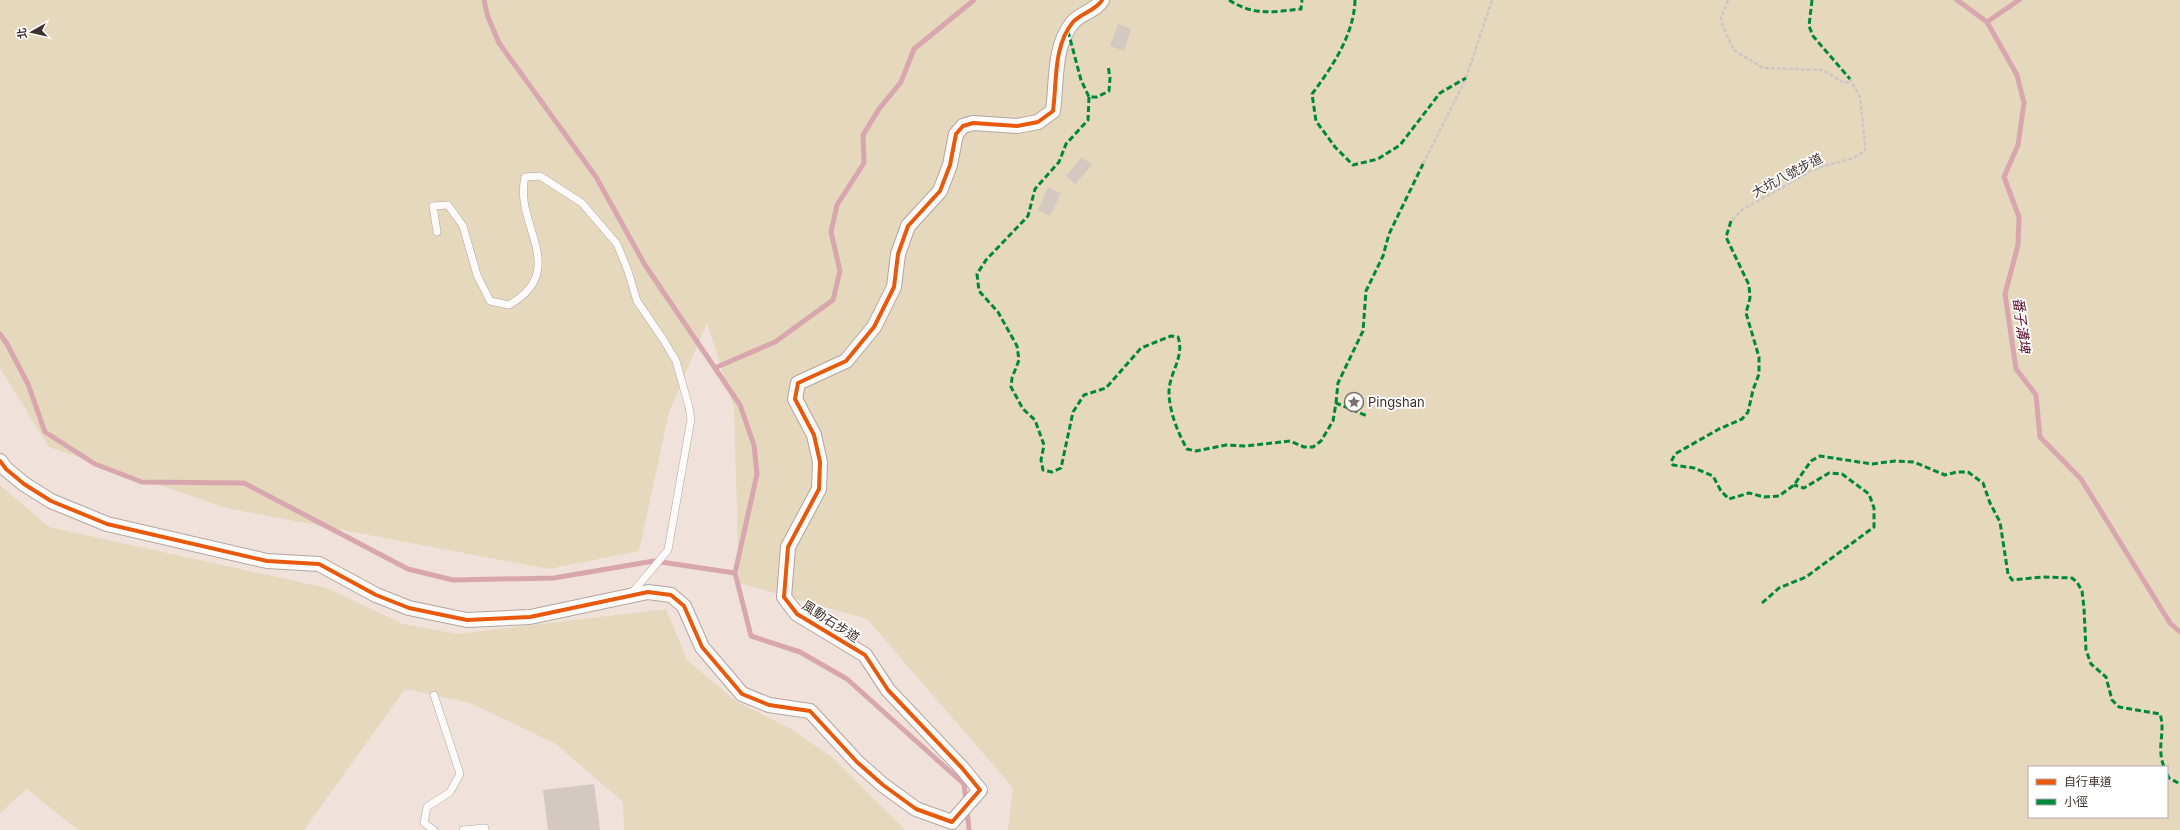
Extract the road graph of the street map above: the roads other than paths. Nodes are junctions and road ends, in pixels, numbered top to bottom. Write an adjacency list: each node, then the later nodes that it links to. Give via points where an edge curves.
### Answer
1 (1102, 0): 6 (street, 風動石步道, via 1074,21 1068,31 1057,60 1053,111 1038,122 1017,126 973,123 962,126 956,134 950,165 940,191 908,226 898,254 894,287 874,327 846,361 798,383 795,399 814,435 820,462 819,489 788,547 784,597 797,614 865,655 888,690 980,790)
2 (437, 232): 4 (lane, via 434,206 448,205 463,226 477,275 490,301 510,305 524,297 539,271 538,254 521,190 524,177 540,176 582,203 617,244 637,301 676,361 691,419 666,552)
3 (0, 460): 4 (street, via 6,469 51,501 107,524 267,561 319,564 376,595 409,608 467,620 530,617)
4 (630, 596): 6 (street, via 648,592 671,595 684,606 702,647 742,694 769,705 810,711 857,762 883,785 916,809)
5 (434, 695): 7 (lane, via 460,774 450,792 427,807 424,824)
6 (951, 826)
7 (434, 830)
8 (464, 830): 9 (lane)
9 (486, 830)

